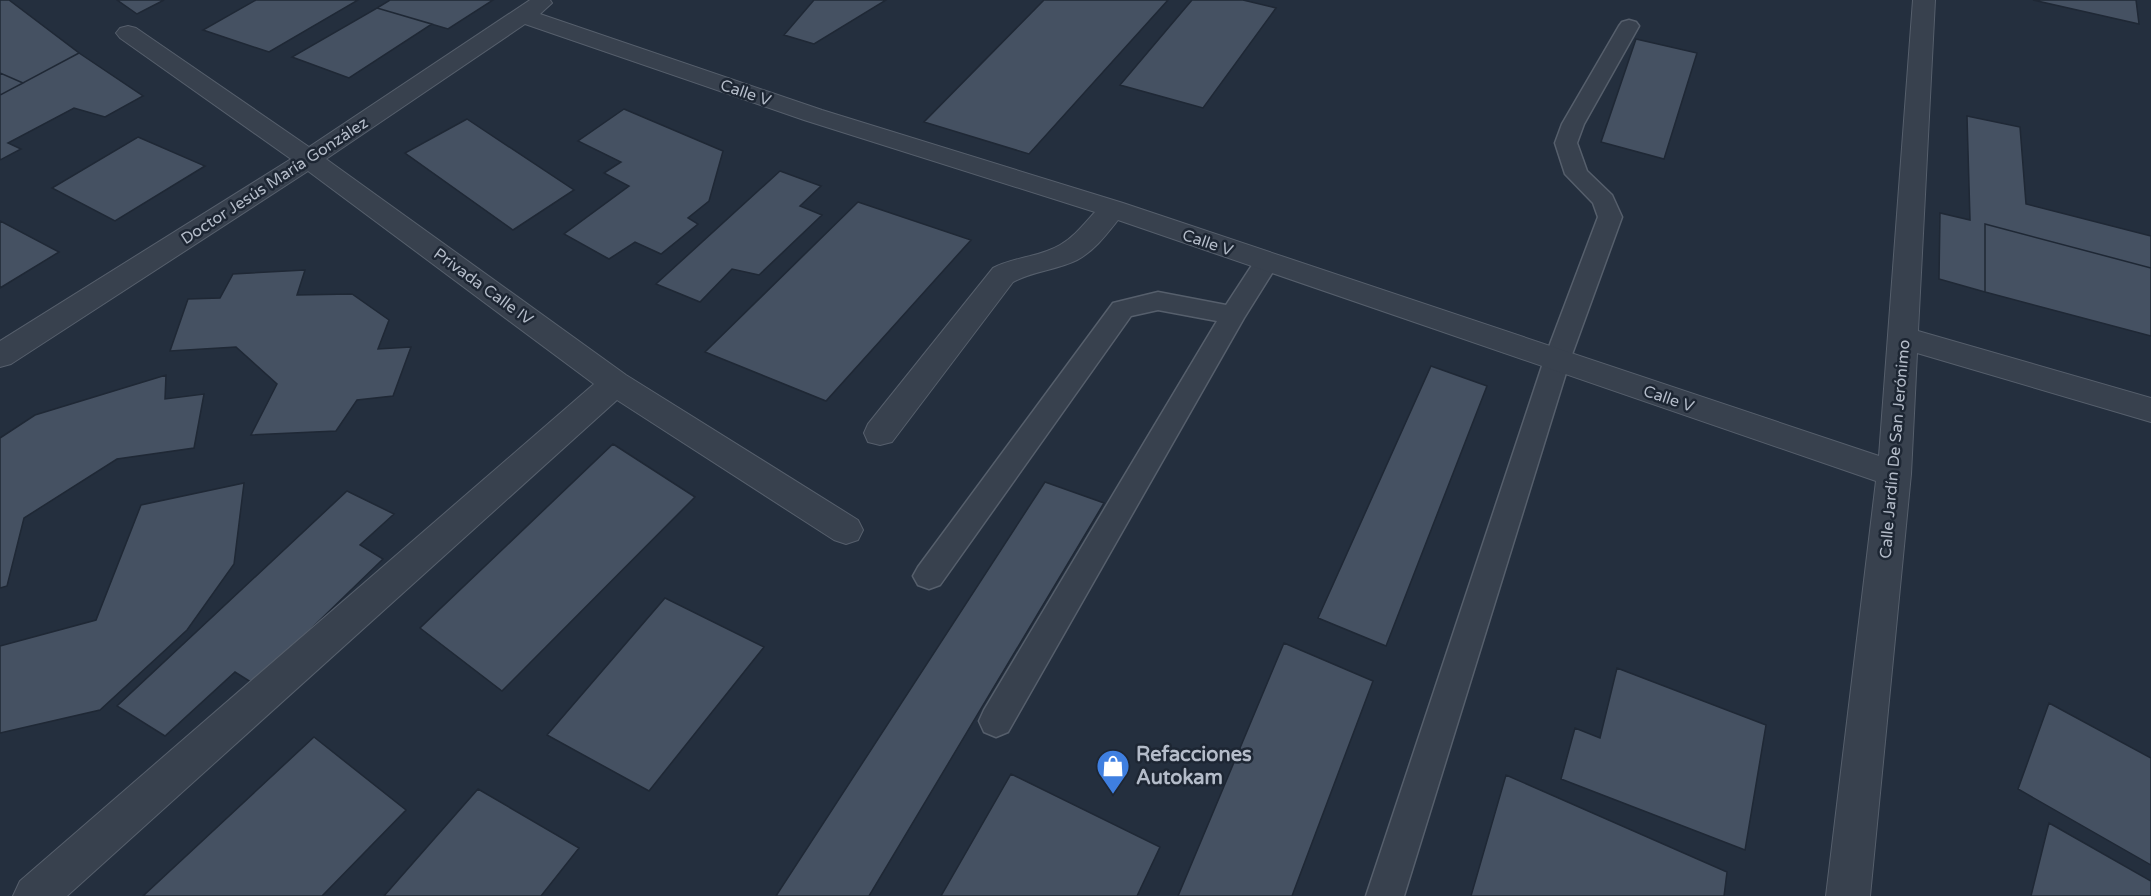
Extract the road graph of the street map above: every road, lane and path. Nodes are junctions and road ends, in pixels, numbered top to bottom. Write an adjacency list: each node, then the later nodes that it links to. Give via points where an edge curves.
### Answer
1 (545, 0): 3 (street, Doctor Jesús María González)
2 (1924, 0): 10 (street, Calle Jardín De San Jerónimo)
3 (522, 15): 6 (street, Doctor Jesús María González); 7 (street, Calle V, via 813,115)
4 (1629, 26): 12 (lane, via 1566,143 1576,174 1604,200 1610,217)
5 (128, 33): 6 (street, Privada Calle IV)
6 (309, 159): 11 (street, Doctor Jesús María González); 13 (street, Privada Calle IV)
7 (1113, 209): 8 (street, Calle V); 15 (street, via 1069,252 1019,266 1003,275)
8 (1267, 262): 9 (lane); 12 (street, Calle V)
9 (1233, 315): 18 (lane, via 1158,301 1122,309); 19 (lane)
10 (1904, 338): 14 (street); 16 (street, Calle Jardín De San Jerónimo)
11 (0, 356)
12 (1557, 360): 16 (street, Calle V); 21 (lane)
13 (615, 383): 17 (street, Privada Calle IV); 20 (street)
14 (2151, 410)
15 (880, 433)
16 (1894, 474): 22 (street, Calle Jardín De San Jerónimo)
17 (846, 530)
18 (929, 576)
19 (996, 721)
20 (35, 896)
21 (1385, 896)
22 (1848, 896)

